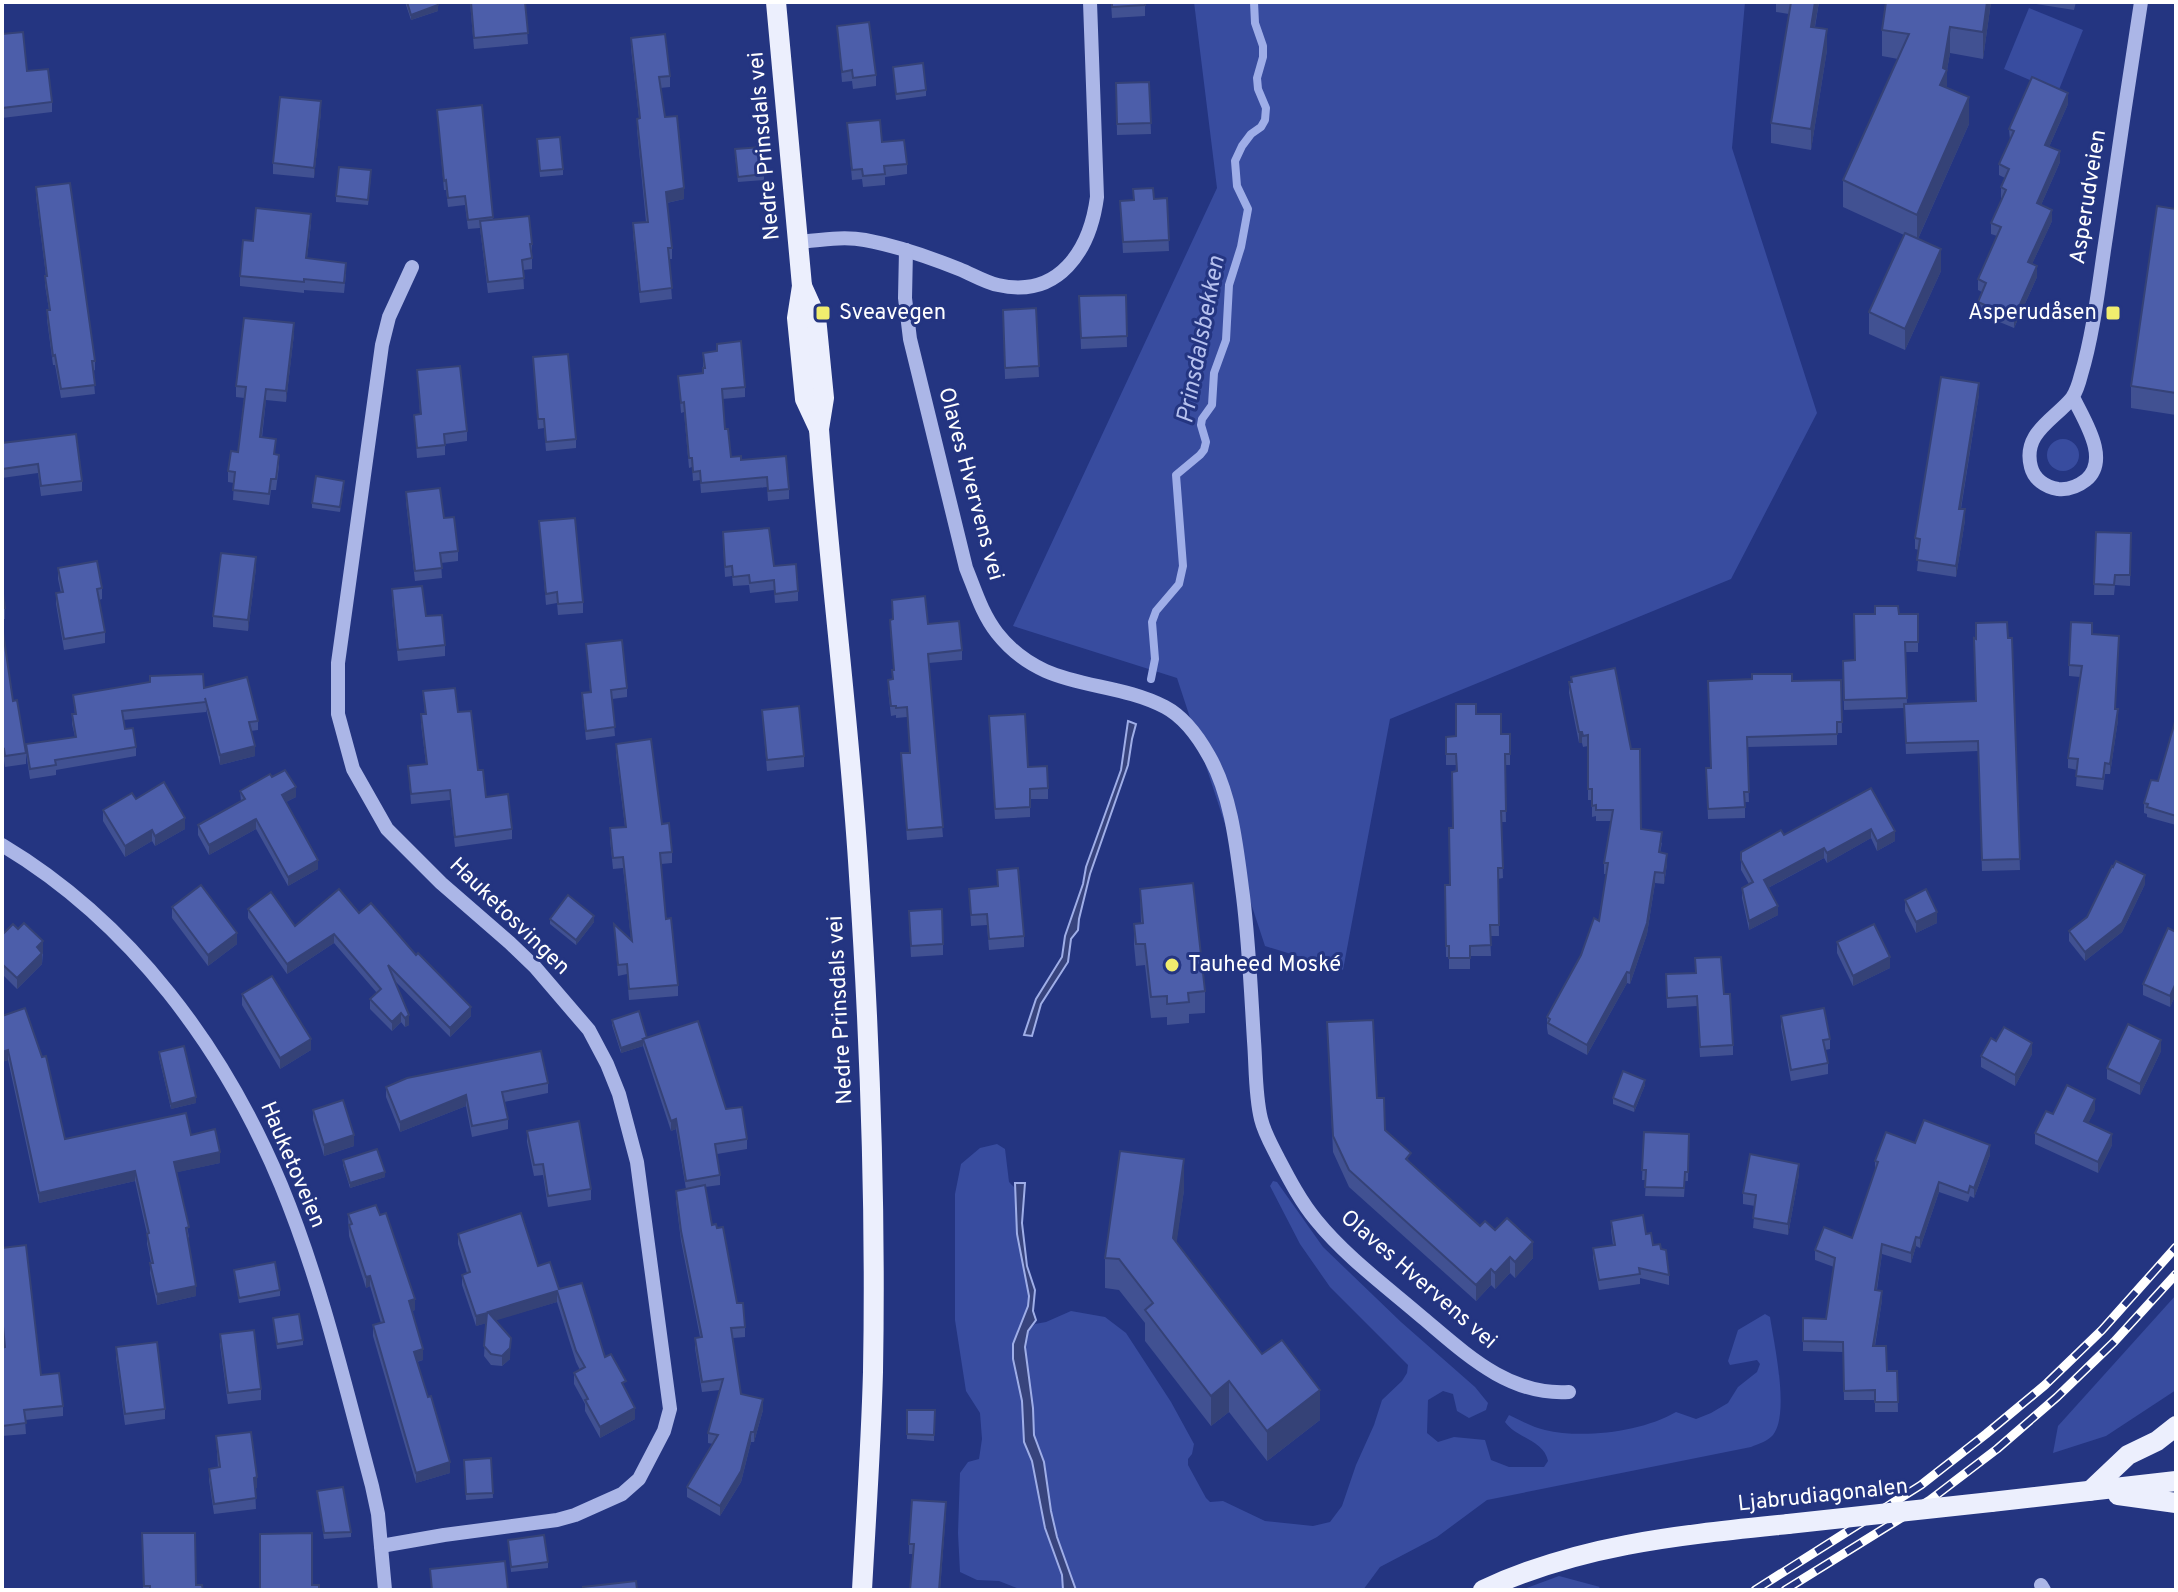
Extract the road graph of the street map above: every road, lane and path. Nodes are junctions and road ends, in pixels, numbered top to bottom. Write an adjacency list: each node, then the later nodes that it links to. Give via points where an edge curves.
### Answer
1 (776, 2): 4 (main road, Nedre Prinsdals vei)
2 (1090, 2): 5 (street, via 1097,197 1091,229 1077,257 1048,280 1016,287 995,285)
3 (2141, 2): 7 (street, Asperudveien, via 2091,328)
4 (798, 242): 5 (street, via 863,239); 16 (main road, Nedre Prinsdals vei, via 802,286 797,318 805,399 819,429 859,875 873,1202 873,1347)
5 (906, 250): 9 (street, Olaves Hvervens vei, via 910,339 966,568 990,623 1038,668 1166,707 1187,725 1211,759 1237,849 1261,1119 1297,1191 1334,1239 1471,1358 1521,1386)
6 (412, 267): 14 (street, Hauketosvingen, via 382,345 338,663 338,714 353,769 387,829 535,967 589,1030 607,1064 637,1162 670,1409 639,1479 622,1494 557,1520)
7 (2073, 397): 7 (street, Asperudveien, via 2039,429 2030,448 2032,471 2054,488 2074,488 2091,475 2095,464 2096,451)
8 (2, 845): 14 (street, Hauketoveien, via 114,931 195,1025 245,1109 312,1269 372,1486)
9 (1569, 1392)
10 (2176, 1426): 12 (main road, via 2128,1455)
11 (2176, 1481): 12 (main road, Ljabrudiagonalen)
12 (2090, 1491): 13 (main road); 17 (main road, Ljabrudiagonalen, bridge, via 1621,1545)
13 (2176, 1503)
14 (381, 1546): 15 (street, Hauketoveien)
15 (385, 1590)
16 (862, 1590)
17 (1483, 1590)

